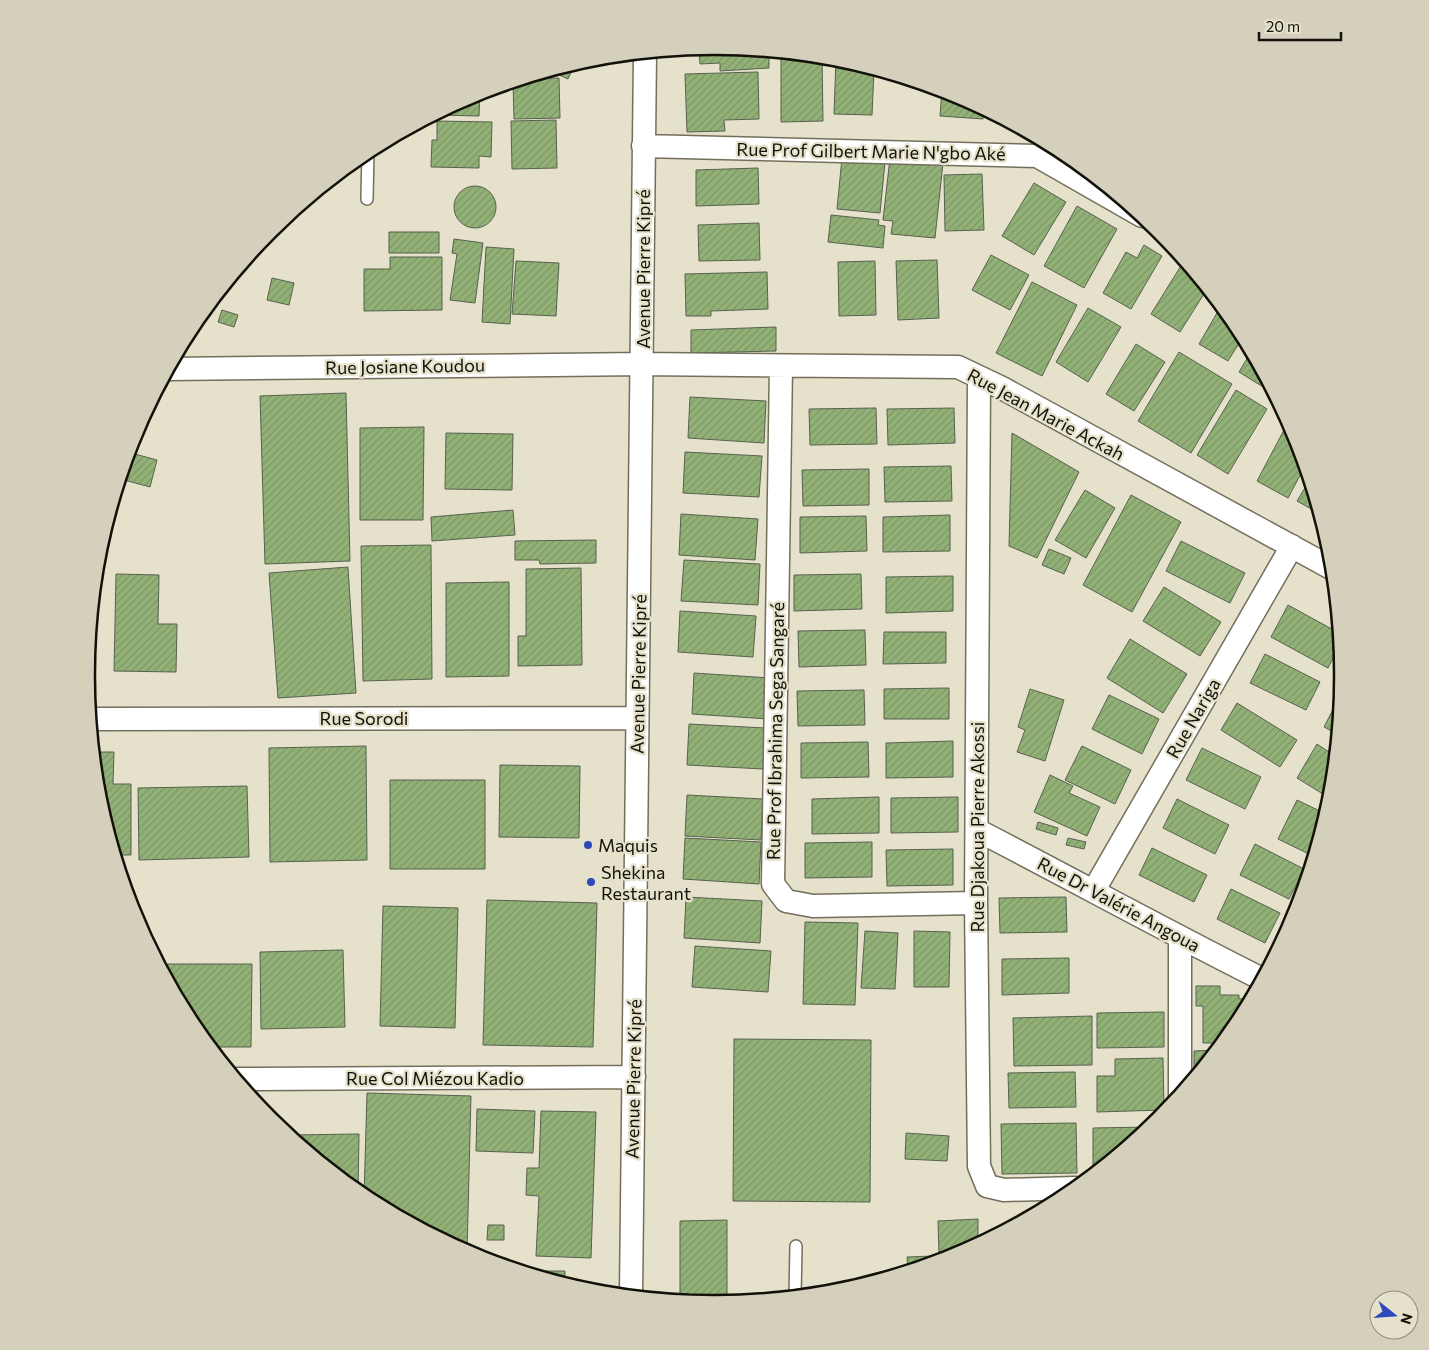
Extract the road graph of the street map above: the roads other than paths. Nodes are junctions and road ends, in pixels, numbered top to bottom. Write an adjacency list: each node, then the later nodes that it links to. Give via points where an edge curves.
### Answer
1 (645, 59): 2 (street, Avenue Pierre Kipré)
2 (643, 146): 3 (street, Rue Prof Gilbert Marie N'gbo Aké); 7 (street, Avenue Pierre Kipré)
3 (1042, 149): 5 (street, Rue Prof Gilbert Marie N'gbo Aké)
4 (368, 161): 6 (lane)
5 (1083, 177)
6 (367, 200)
7 (642, 364): 8 (street, Rue Jean Marie Ackah); 9 (street, Rue Josiane Koudou); 13 (street, Avenue Pierre Kipré)
8 (781, 366): 10 (street, Rue Jean Marie Ackah, via 958,367); 17 (street, Rue Prof Ibrahima Sega Sangaré, via 773,884 786,902 813,906)
9 (176, 369)
10 (979, 378): 11 (street, Rue Jean Marie Ackah); 15 (street, Rue Djakoua Pierre Akossi)
11 (1292, 546): 12 (street, Rue Jean Marie Ackah); 16 (street, Rue Nariga)
12 (1325, 564)
13 (637, 718): 14 (street, Rue Sorodi); 20 (street, Avenue Pierre Kipré)
14 (96, 719)
15 (977, 830): 16 (street, Rue Dr Valérie Angoua); 17 (street, Rue Djakoua Pierre Akossi)
16 (1094, 890): 18 (street, Rue Dr Valérie Angoua)
17 (976, 903): 23 (street, Rue Djakoua Pierre Akossi, via 979,1166 987,1186 1004,1190)
18 (1180, 938): 19 (street, Rue Dr Valérie Angoua); 22 (street)
19 (1256, 975)
20 (634, 1077): 21 (street, Rue Col Miézou Kadio); 25 (street, Avenue Pierre Kipré)
21 (244, 1079)
22 (1180, 1085)
23 (1063, 1188)
24 (796, 1246): 26 (lane)
25 (631, 1289)
26 (795, 1290)

